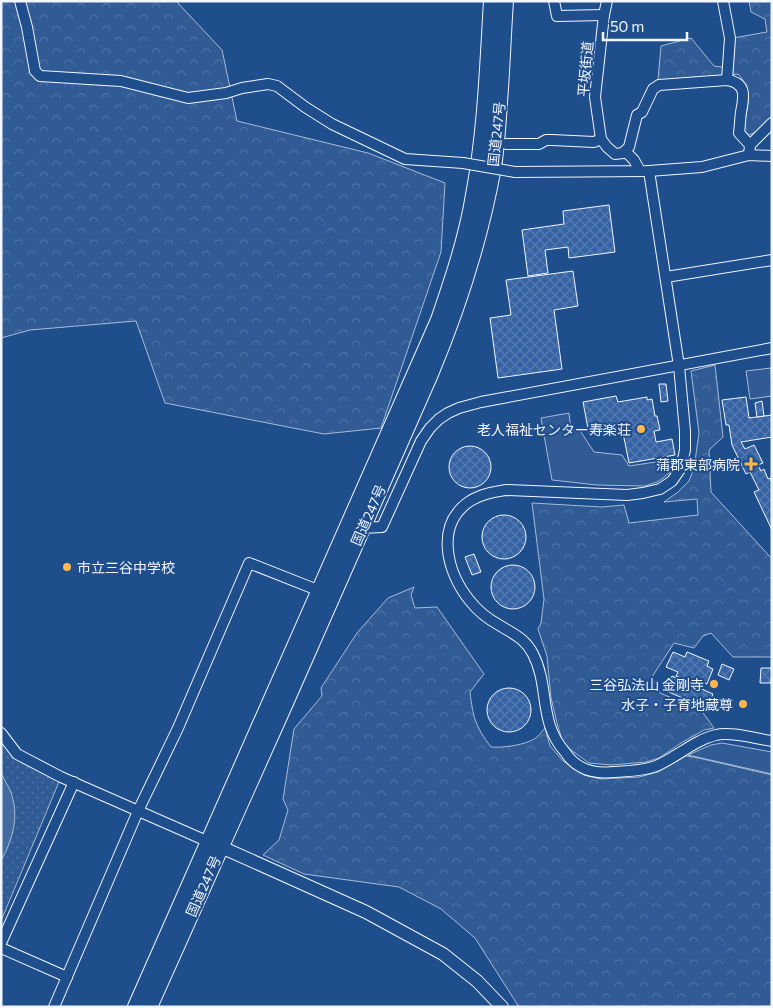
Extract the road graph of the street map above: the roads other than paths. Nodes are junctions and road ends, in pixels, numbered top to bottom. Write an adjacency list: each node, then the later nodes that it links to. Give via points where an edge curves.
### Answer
1 (20, 1): 15 (street, bridge, via 35,72 40,76 121,82 188,98 268,84 277,86 332,124 405,159 463,163 515,172)
2 (492, 1): 21 (highway, 国道247号, via 484,125 474,195 450,288 426,352)
3 (505, 1): 20 (highway, 国道247号, via 493,166 462,293)
4 (554, 1): 7 (street, via 557,16)
5 (607, 1): 7 (street, 平坂街道)
6 (723, 1): 8 (street, via 730,38)
7 (604, 16): 10 (street, 平坂街道, via 595,97)
8 (728, 80): 12 (street, via 739,85 745,98 739,133); 13 (street, via 659,85 653,89 642,112 637,115 629,147)
9 (772, 123): 12 (street)
10 (601, 139): 11 (street, via 594,142 546,140 539,144); 13 (street, via 615,154)
11 (506, 144)
12 (750, 150): 14 (street); 15 (street, via 702,167)
13 (625, 151): 15 (street)
14 (772, 156)
15 (645, 171): 17 (street)
16 (772, 260): 17 (street)
17 (666, 277): 19 (street)
18 (772, 348): 19 (street)
19 (679, 366): 20 (street, via 481,402 448,413 438,419 421,441 382,527); 23 (street, via 686,450 681,468 672,481 660,489 628,495 506,490 487,493 470,501 458,512 449,528 449,561 470,601 483,614 527,644 539,666 549,724 557,743 582,768 605,773 643,770 718,734)
20 (362, 528): 26 (highway, 国道247号)
21 (320, 591): 25 (street, via 250,563); 26 (highway, 国道247号)
22 (1, 733): 24 (street, via 17,754)
23 (772, 742)
24 (74, 782): 25 (street); 27 (street)
25 (138, 811): 26 (street); 29 (street)
26 (215, 845): 31 (highway, 国道247号); 32 (highway, 国道247号); 33 (street, via 366,912 443,954 477,980)
27 (1, 943)
28 (1, 948): 29 (street)
29 (67, 977): 30 (street)
30 (54, 1007)
31 (136, 1007)
32 (149, 1007)
33 (502, 1007)

